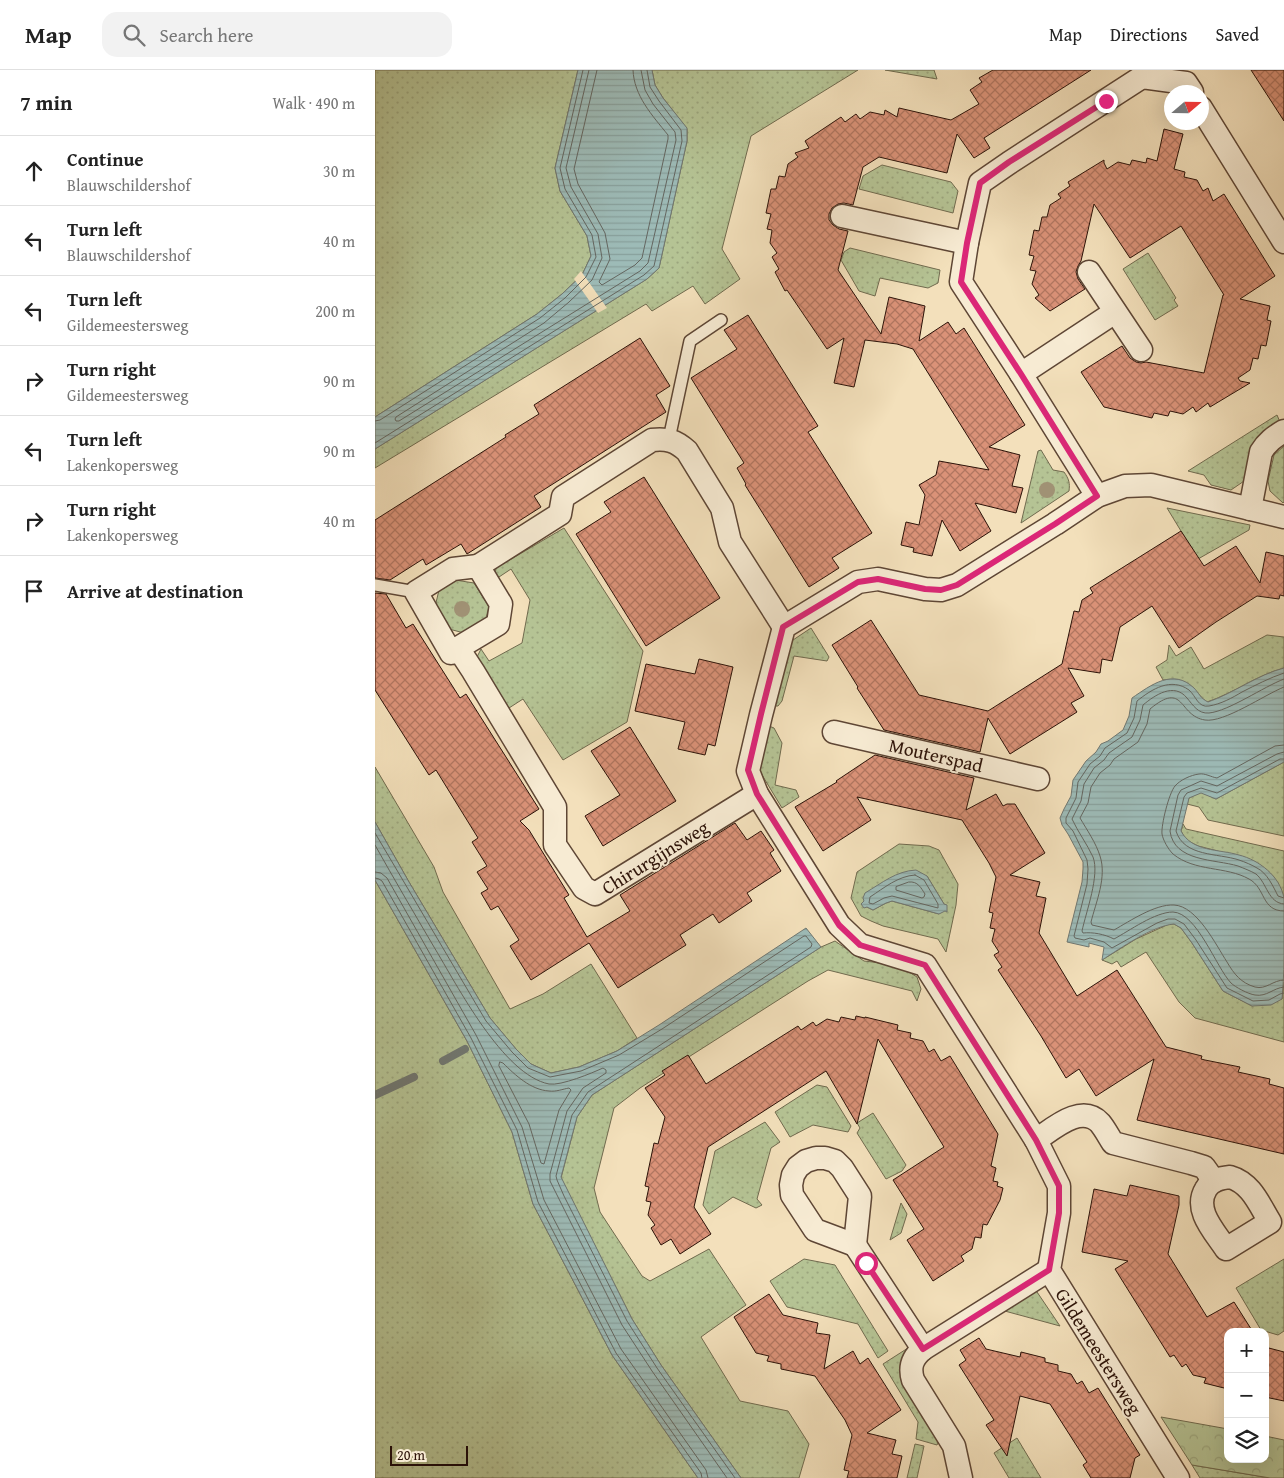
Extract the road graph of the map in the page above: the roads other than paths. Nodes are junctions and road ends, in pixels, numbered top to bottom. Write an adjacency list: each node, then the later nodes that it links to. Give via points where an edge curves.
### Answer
1 (1188, 85): 5 (street, via 1142,77 1009,162 980,183)
2 (1209, 121): 4 (street)
3 (841, 216): 5 (street)
4 (1284, 242)
5 (967, 243): 10 (street, via 961,282)
6 (1089, 272): 7 (street)
7 (1115, 312): 9 (street); 10 (street)
8 (721, 320): 12 (lane, via 690,341)
9 (1141, 350)
10 (1021, 374): 13 (street)
11 (1284, 431): 14 (street, via 1271,439 1261,452)
12 (669, 439): 16 (street, via 653,440 563,497 560,514); 19 (street, via 687,451 722,508 730,542)
13 (1097, 496): 14 (street, via 1125,486 1151,485); 19 (street, via 957,585 941,590 878,579 858,582)
14 (1250, 509): 15 (street)
15 (1284, 517)
16 (478, 566): 18 (street, via 453,569); 20 (street, via 501,604 498,624)
17 (375, 585): 18 (lane)
18 (416, 592): 20 (street, Chirurgijnsweg, via 451,653)
19 (783, 627): 23 (street, Gildemeestersweg, via 748,770)
20 (458, 648): 23 (street, Chirurgijnsweg, via 555,807 555,845 584,888 595,894)
21 (834, 732): 22 (street, Mouterspad)
22 (1038, 779)
23 (757, 794): 24 (street, Gildemeestersweg, via 839,925 860,945 925,965)
24 (1036, 1140): 25 (street, via 1072,1118 1087,1116 1100,1124 1113,1143 1191,1162 1204,1167); 27 (street, Gildemeestersweg, via 1059,1186 1059,1213)
25 (1214, 1181)
26 (855, 1245): 28 (street)
27 (1049, 1270): 28 (street); 30 (street, Gildemeestersweg)
28 (923, 1349): 29 (street, via 911,1365 913,1380 954,1446)
29 (961, 1478)
30 (1178, 1478)

